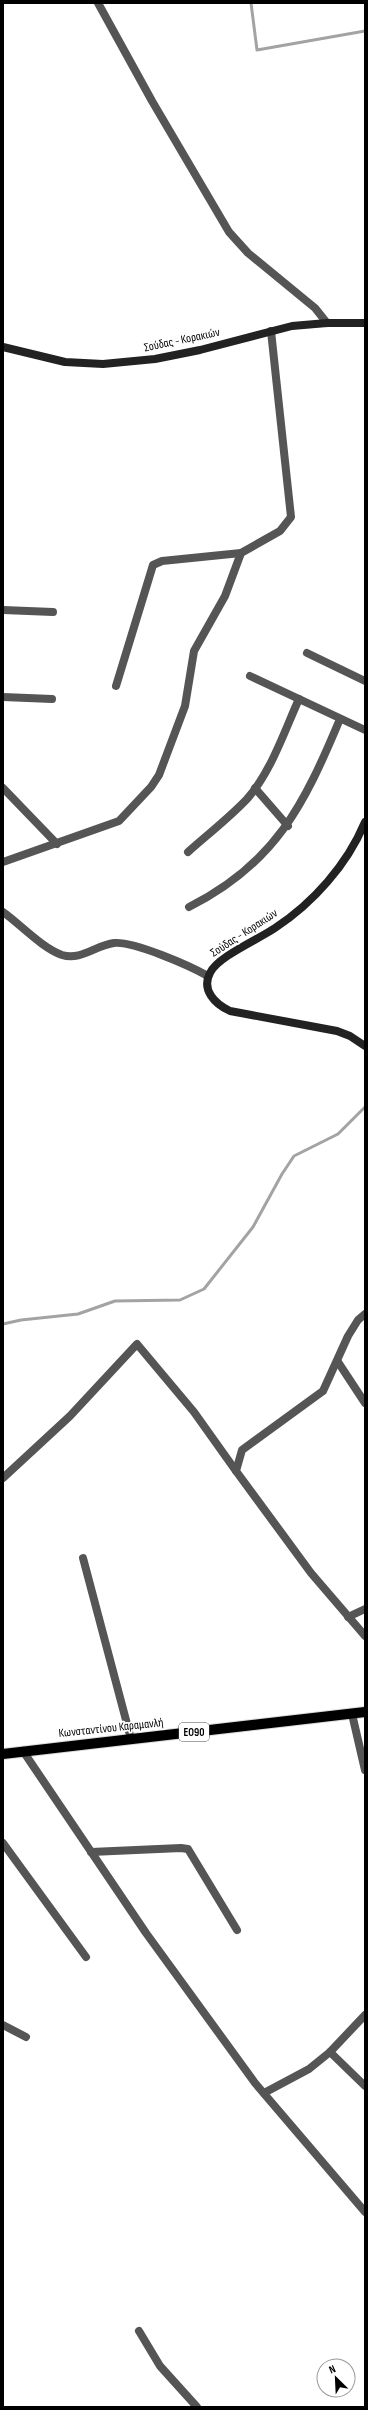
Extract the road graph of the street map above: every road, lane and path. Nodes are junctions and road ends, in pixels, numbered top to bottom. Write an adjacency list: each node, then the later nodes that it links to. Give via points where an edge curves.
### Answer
1 (98, 3): 2 (street, via 229,232 248,253 315,308)
2 (327, 322): 3 (main road, Σούδας - Κορακιών); 4 (main road, Σούδας - Κορακιών)
3 (365, 323)
4 (271, 330): 5 (main road, Σούδας - Κορακιών, via 200,350 155,359 103,364 65,362); 6 (street, via 291,517 280,531)
5 (3, 347)
6 (241, 553): 12 (street, via 162,561 153,566); 22 (street, via 225,596 194,651 185,706 159,775 119,821)
7 (3, 610): 8 (street)
8 (54, 612)
9 (307, 652): 11 (street)
10 (250, 676): 15 (street)
11 (365, 681)
12 (116, 686)
13 (3, 697): 14 (street)
14 (52, 699)
15 (299, 699): 16 (street); 19 (street)
16 (340, 719): 17 (street); 21 (street)
17 (365, 730)
18 (3, 788): 22 (street)
19 (255, 788): 21 (street); 23 (street, via 236,809)
20 (365, 822): 27 (main road, Σούδας - Κορακιών, via 343,862 317,894 277,927 219,962)
21 (288, 826): 25 (street, via 263,856 243,874)
22 (57, 844): 24 (street)
23 (188, 852)
24 (3, 862)
25 (189, 907)
26 (3, 912): 27 (street, via 62,955 72,956 115,943 186,964)
27 (208, 976): 28 (main road, Σούδας - Κορακιών, via 210,996 230,1011 331,1030 350,1036)
28 (365, 1046)
29 (365, 1314): 30 (street, via 348,1336)
30 (338, 1362): 31 (street); 32 (street, via 323,1391 242,1450)
31 (365, 1402)
32 (236, 1471): 33 (street, via 194,1412 137,1344 70,1416); 36 (street, via 298,1556)
33 (3, 1478)
34 (83, 1558): 40 (street)
35 (365, 1609): 36 (street)
36 (348, 1617): 37 (street)
37 (365, 1636)
38 (365, 1712): 39 (main road, Κωνσταντίνου Καραμανλή / ΕΟ90)
39 (352, 1714): 40 (main road, Κωνσταντίνου Καραμανλή / ΕΟ90); 43 (street)
40 (131, 1739): 41 (main road, Κωνσταντίνου Καραμανλή / ΕΟ90)
41 (23, 1751): 42 (main road, Κωνσταντίνου Καραμανλή / ΕΟ90); 45 (street)
42 (3, 1754)
43 (365, 1770)
44 (3, 1843): 47 (street)
45 (91, 1852): 46 (street, via 188,1849); 53 (street, via 146,1933)
46 (238, 1930)
47 (86, 1957)
48 (365, 2015): 51 (street)
49 (3, 2025): 50 (street)
50 (26, 2037)
51 (330, 2052): 52 (street); 53 (street, via 309,2069)
52 (365, 2086)
53 (264, 2093): 54 (street)
54 (365, 2212)
55 (139, 2331): 56 (street, via 160,2366)
56 (197, 2407)

